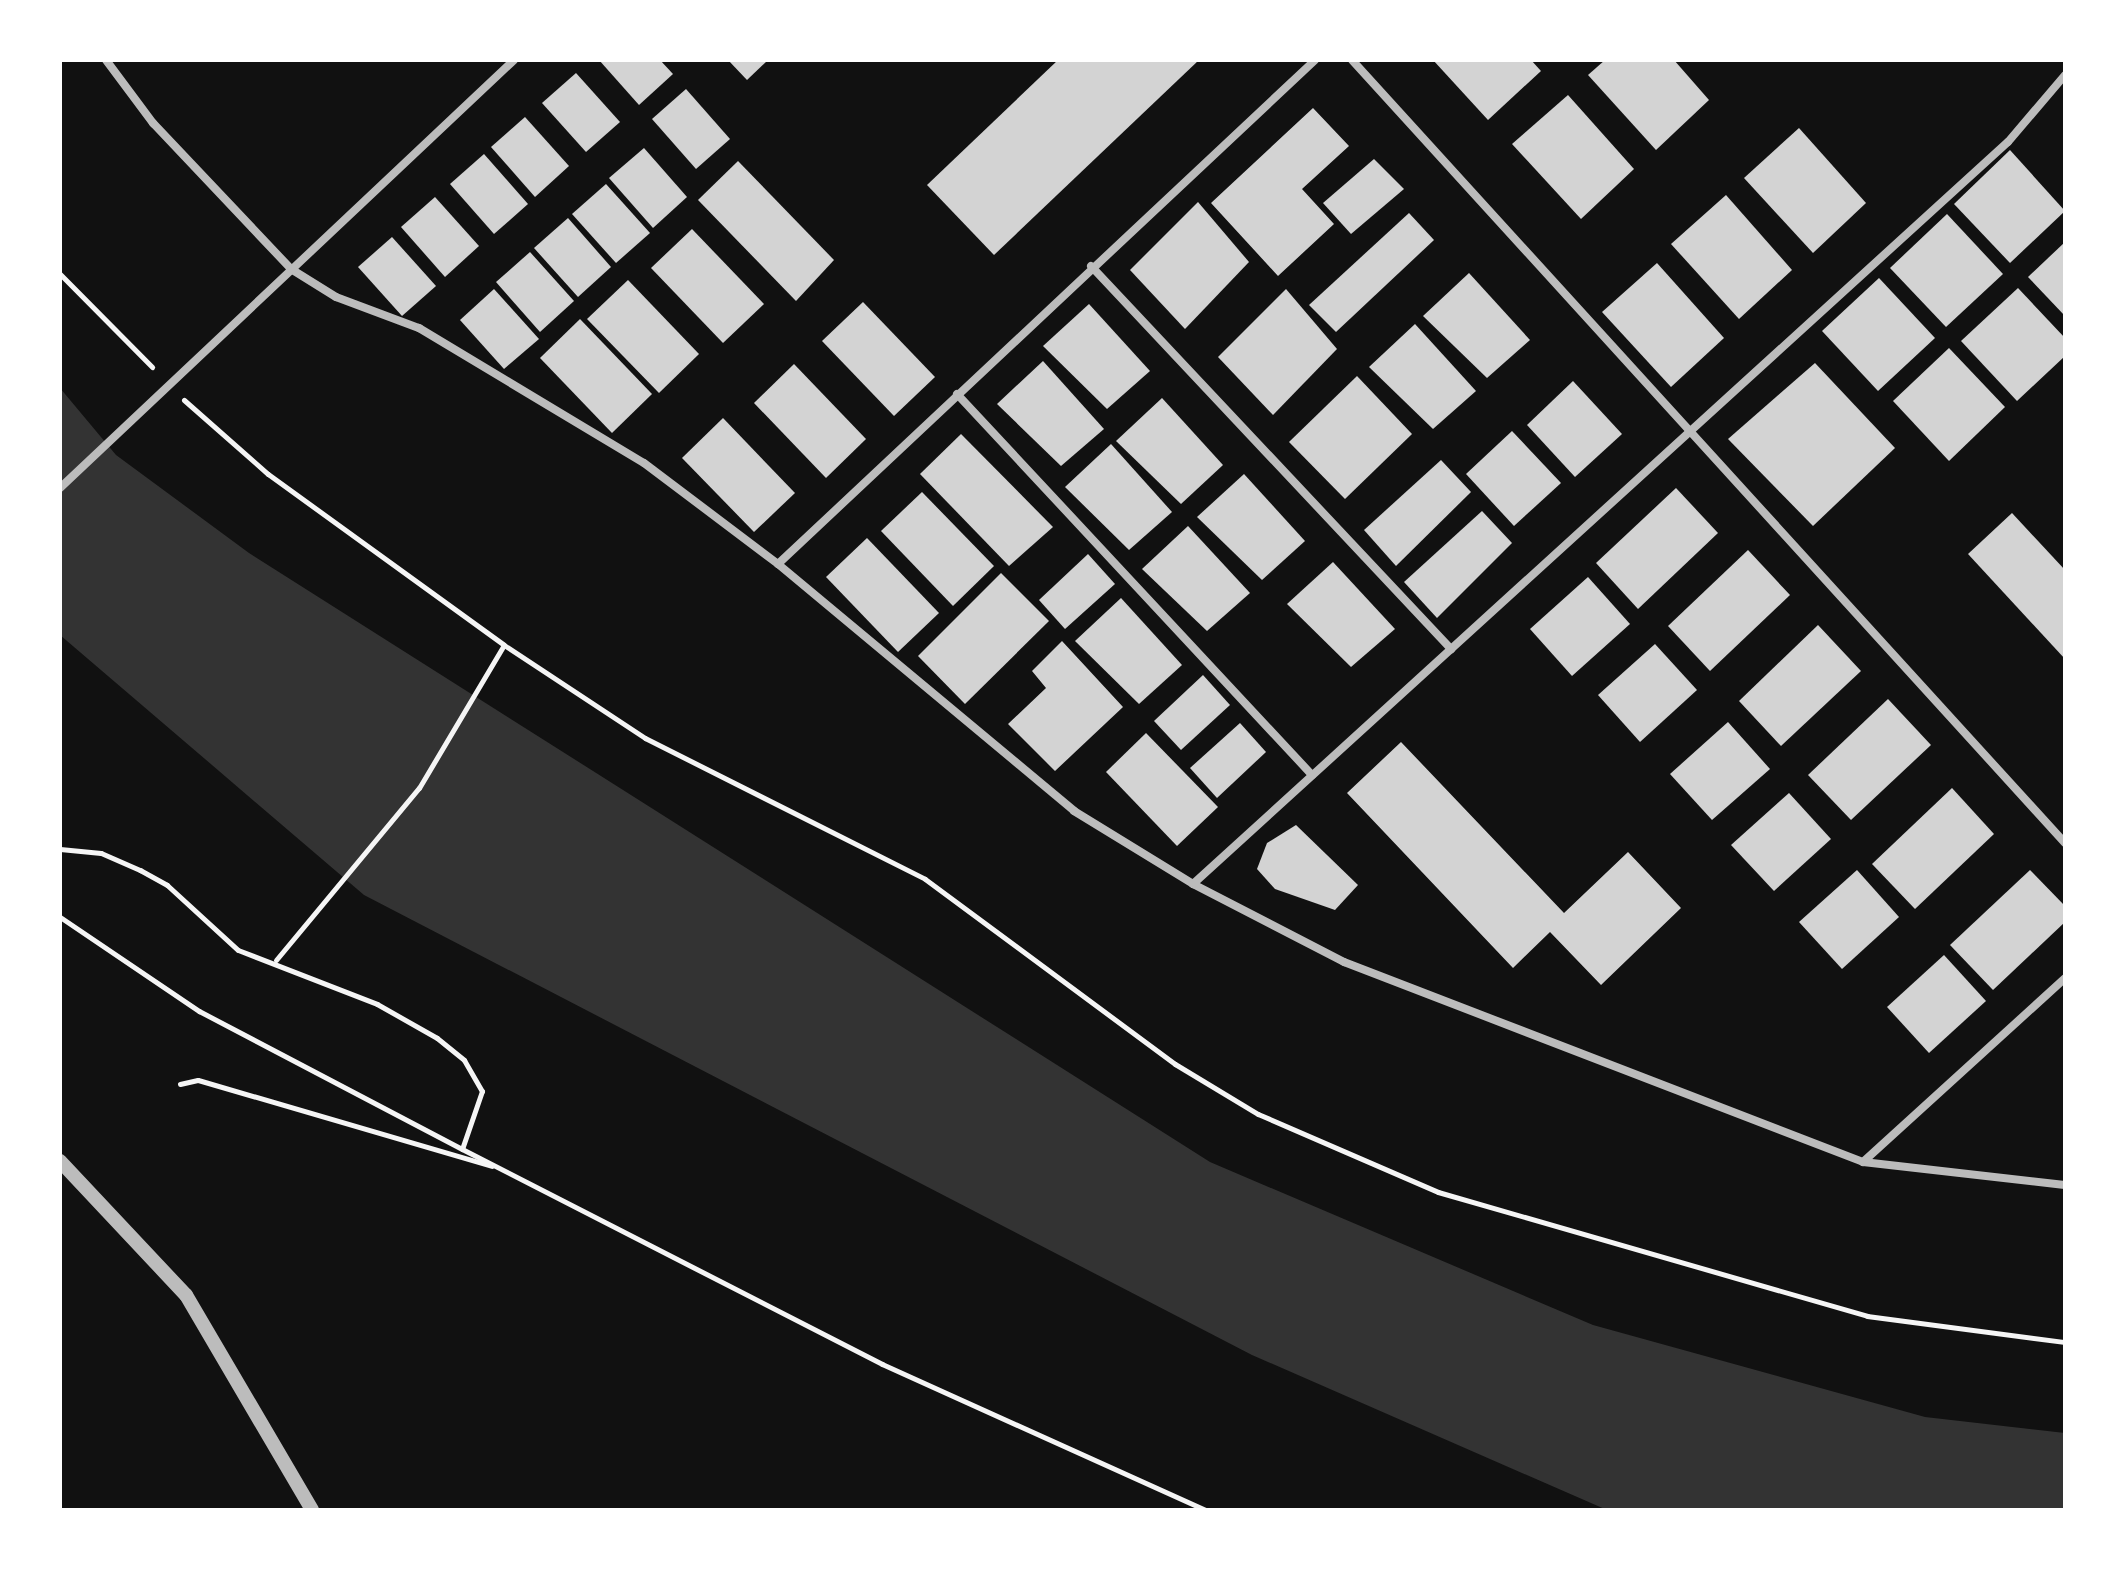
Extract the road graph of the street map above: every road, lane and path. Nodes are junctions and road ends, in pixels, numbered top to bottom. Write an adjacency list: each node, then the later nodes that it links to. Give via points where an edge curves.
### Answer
1 (106, 60): 7 (street, via 153,123)
2 (514, 60): 7 (street)
3 (1315, 60): 6 (street)
4 (1352, 60): 12 (street)
5 (2065, 75): 12 (street, via 2008,142)
6 (1091, 266): 10 (street); 16 (street)
7 (291, 269): 13 (street); 14 (street, via 336,297 419,328 587,426)
8 (60, 274): 9 (path)
9 (159, 375)
10 (957, 394): 14 (street); 17 (street)
11 (181, 397): 15 (path, via 268,474)
12 (1692, 430): 16 (street); 18 (street)
13 (60, 488)
14 (778, 564): 20 (street, via 1074,811)
15 (504, 645): 22 (path, via 419,788); 30 (path, via 645,738 925,879 1175,1064 1319,1145 1438,1192 1867,1316)
16 (1451, 649): 17 (street)
17 (1312, 775): 20 (street)
18 (2065, 843)
19 (60, 849): 22 (path, via 101,853 140,870 167,885 238,950)
20 (1193, 884): 27 (street, via 1344,962)
21 (60, 917): 25 (path, via 199,1011)
22 (276, 960): 25 (path, via 377,1004 464,1060 482,1091)
23 (2065, 978): 27 (street)
24 (180, 1084): 28 (path, via 198,1080)
25 (462, 1149): 28 (path)
26 (60, 1161): 31 (street, via 186,1295)
27 (1863, 1162): 29 (street)
28 (501, 1167): 32 (path, via 882,1364)
29 (2065, 1185)
30 (2065, 1342)
31 (312, 1510)
32 (1206, 1510)

